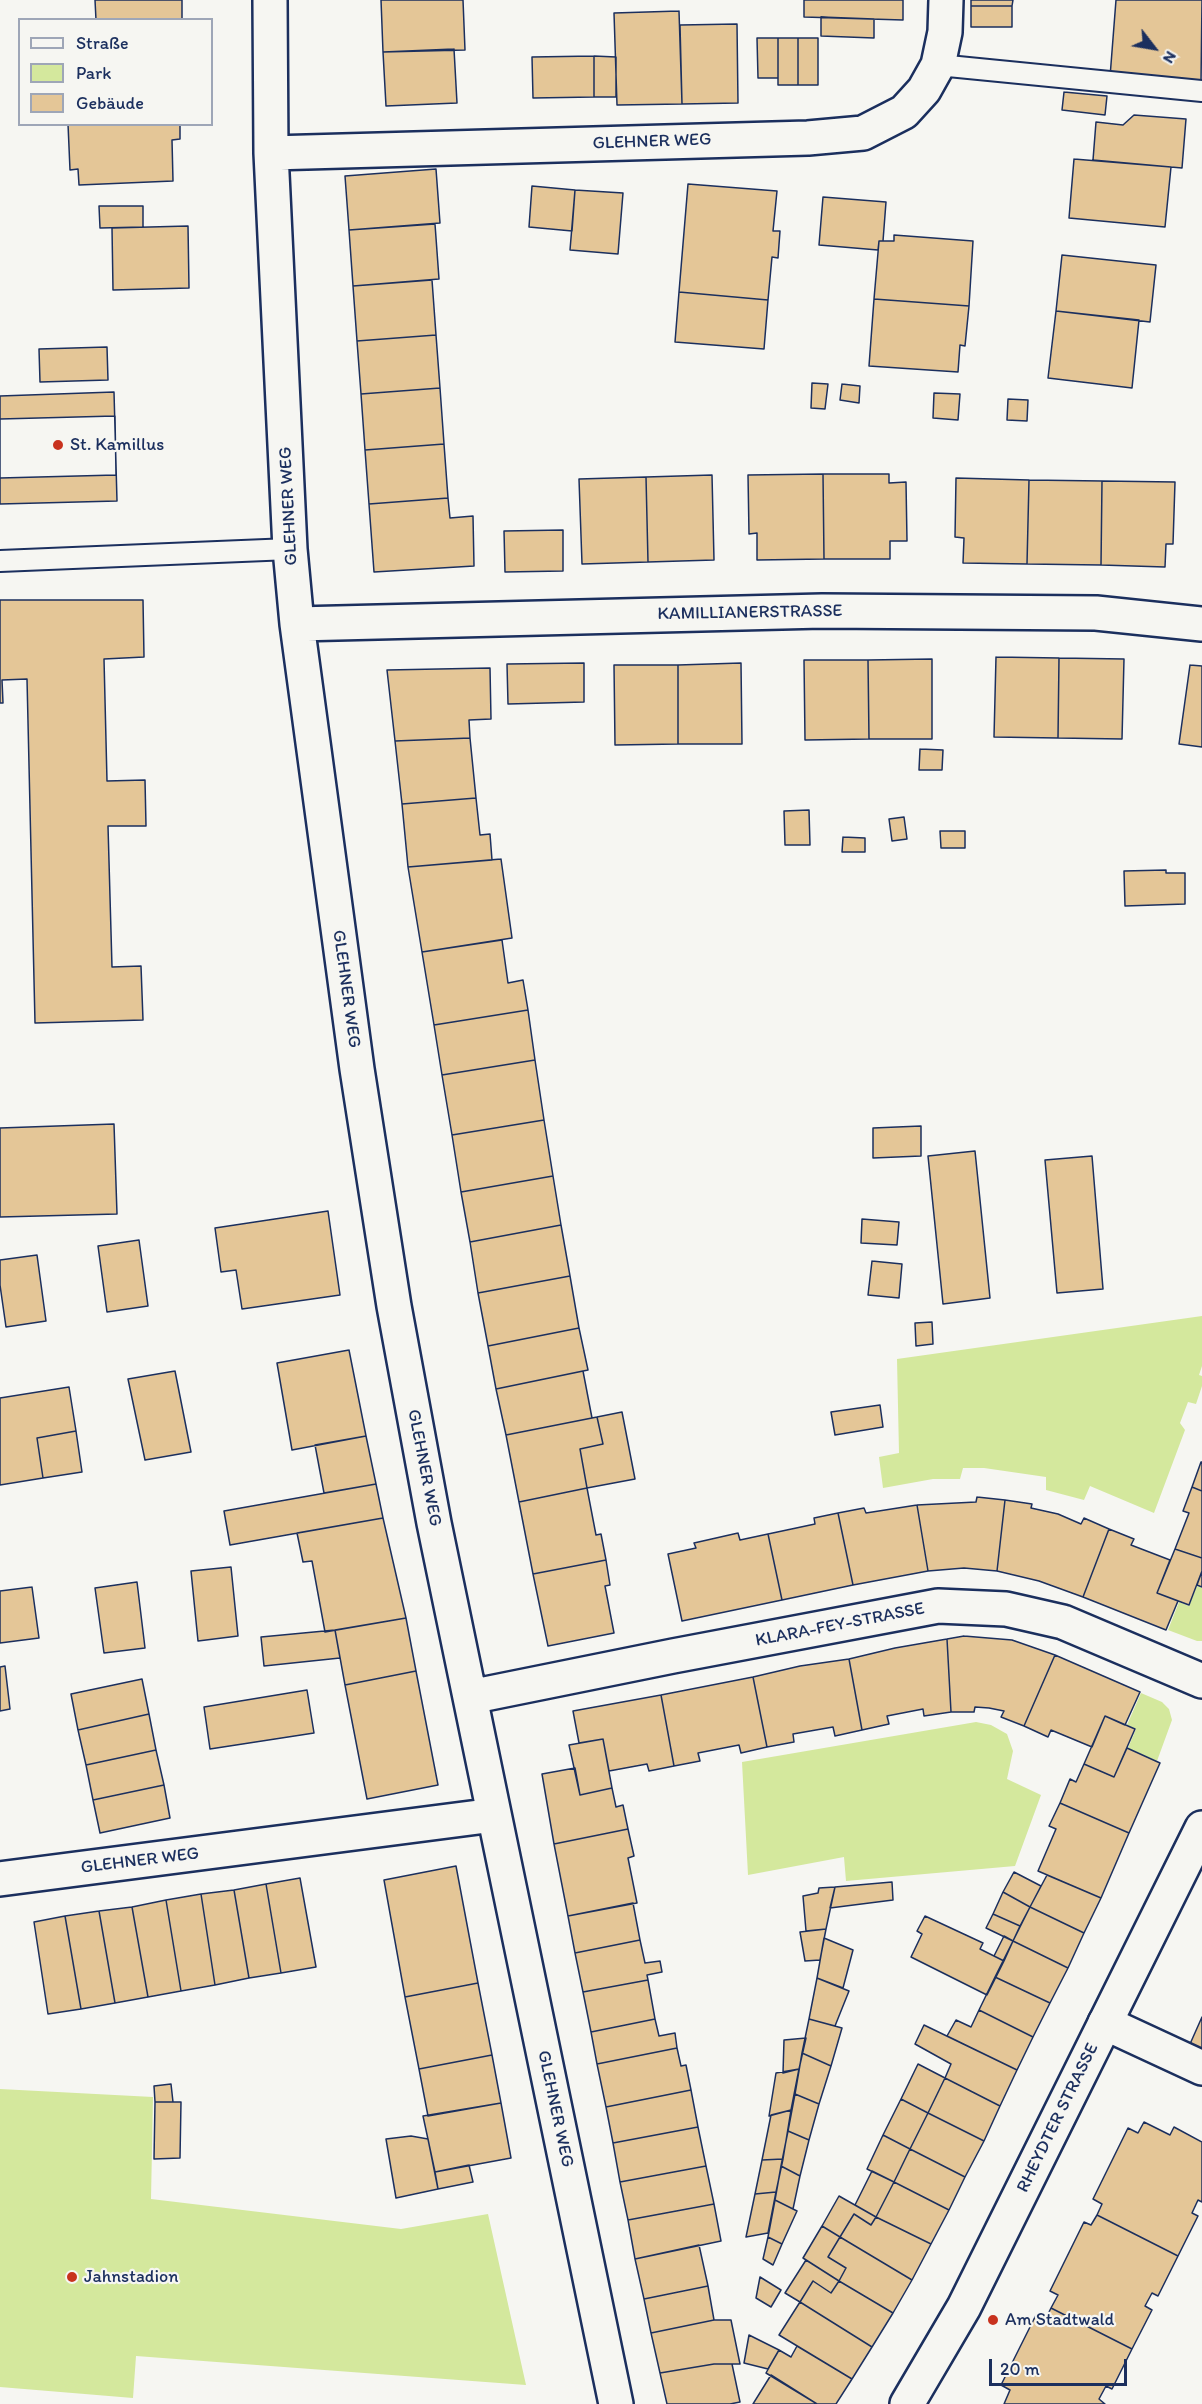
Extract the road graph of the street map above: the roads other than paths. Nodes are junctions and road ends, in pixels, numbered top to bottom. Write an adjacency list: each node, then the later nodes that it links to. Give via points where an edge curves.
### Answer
1 (270, 0): 5 (street, GLEHNER WEG)
2 (946, 0): 3 (street, GLEHNER WEG)
3 (938, 65): 4 (lane); 5 (street, GLEHNER WEG, via 924,90 904,112 863,133 808,138)
4 (1202, 91)
5 (271, 153): 6 (street, GLEHNER WEG)
6 (290, 549): 7 (lane); 8 (street, GLEHNER WEG)
7 (0, 561)
8 (297, 624): 9 (street, KAMILLIANERSTRASSE, via 822,611 1096,613); 11 (street, GLEHNER WEG, via 355,1058 394,1306)
9 (1202, 624)
10 (1202, 1682): 11 (street, KLARA-FEY-STRASSE, via 1063,1622 1006,1609 938,1606)
11 (470, 1697): 12 (street, GLEHNER WEG)
12 (494, 1815): 14 (street, GLEHNER WEG); 17 (street, GLEHNER WEG)
13 (1202, 1828): 15 (street, RHEYDTER STRASSE)
14 (0, 1879)
15 (1105, 2024): 16 (street); 18 (street, RHEYDTER STRASSE, via 964,2307)
16 (1202, 2068)
17 (616, 2404)
18 (907, 2404)

